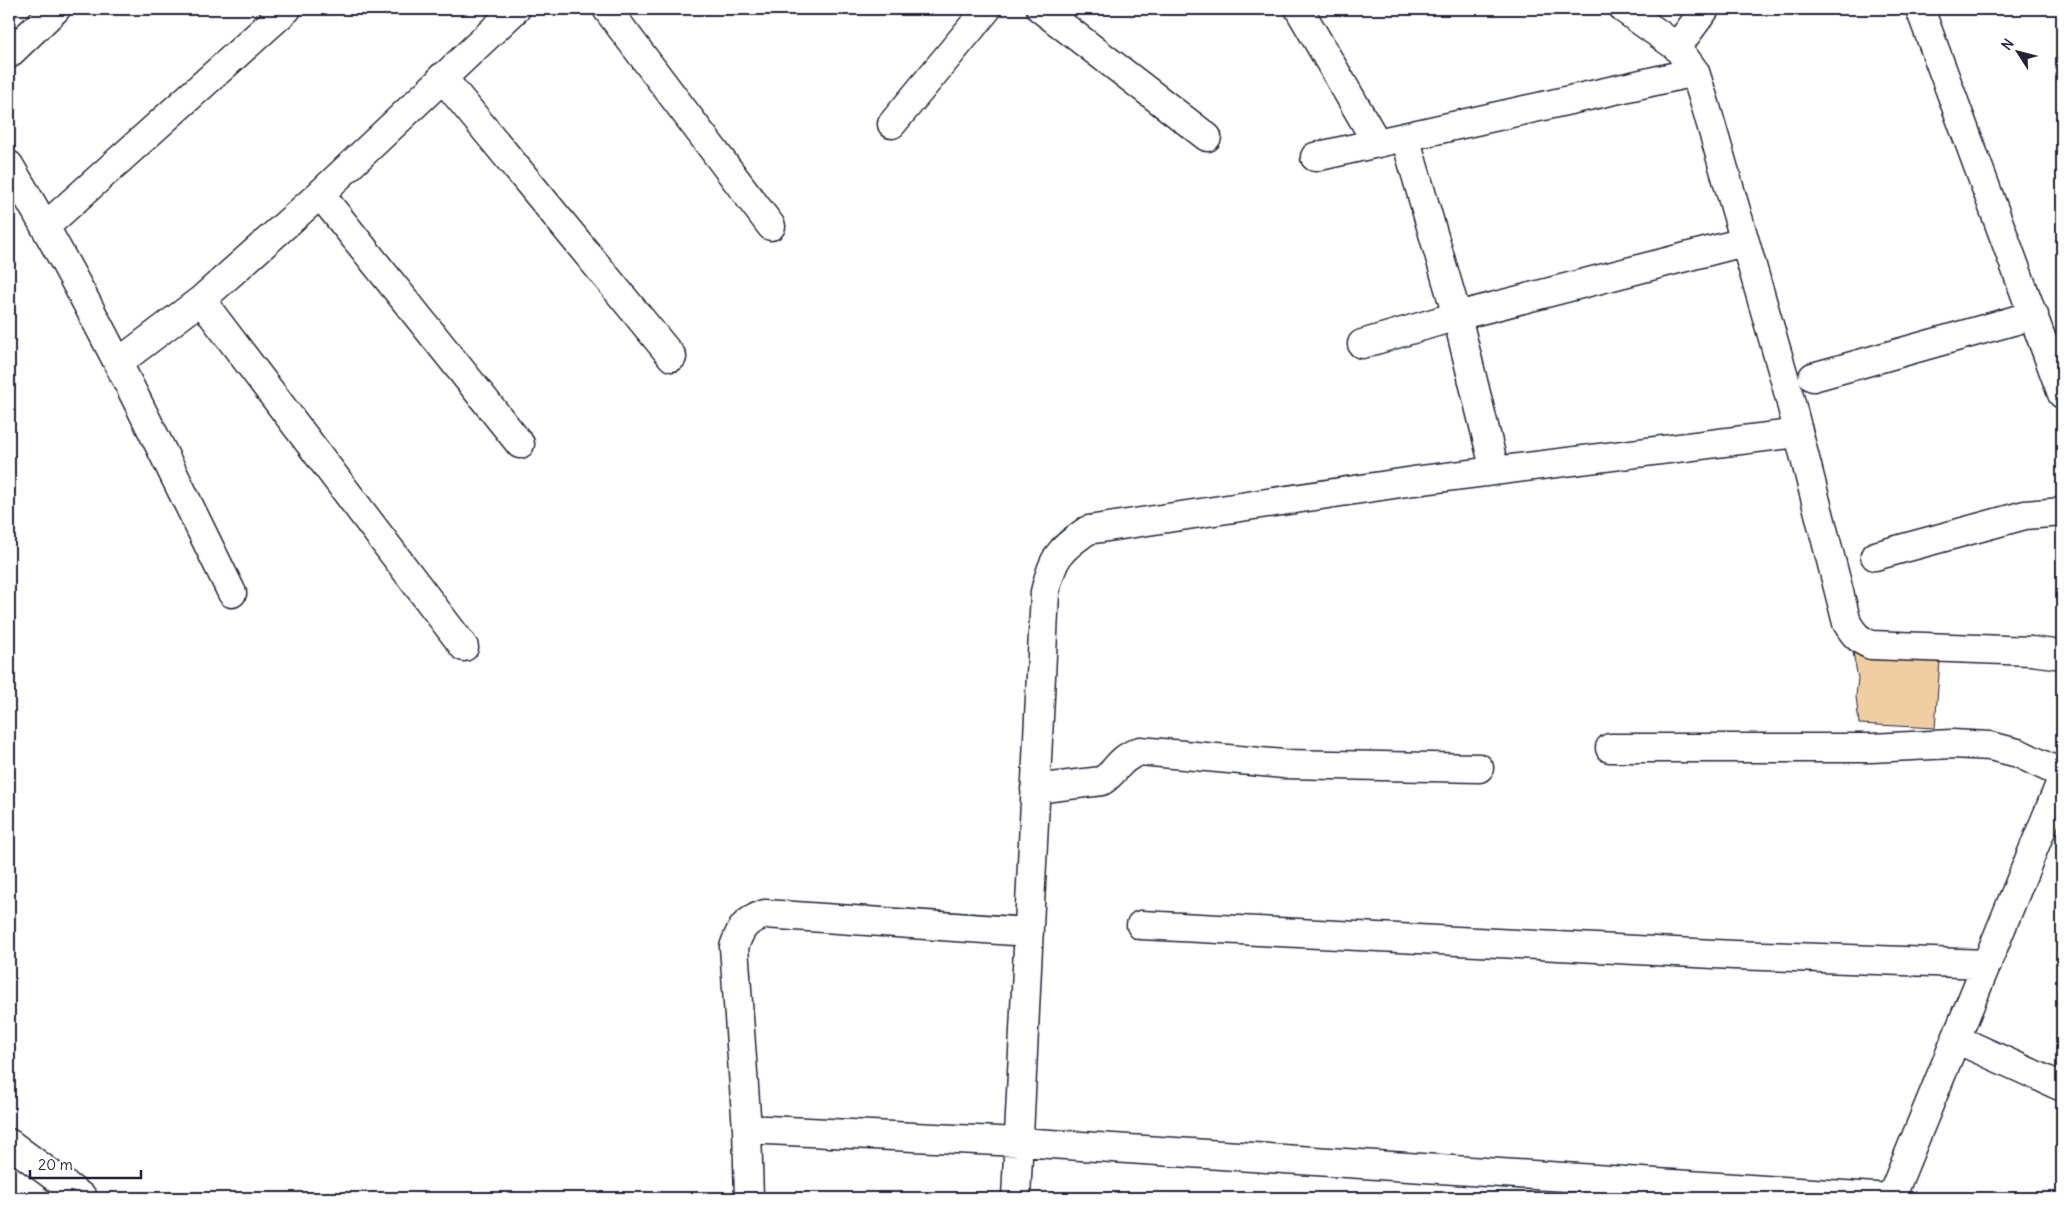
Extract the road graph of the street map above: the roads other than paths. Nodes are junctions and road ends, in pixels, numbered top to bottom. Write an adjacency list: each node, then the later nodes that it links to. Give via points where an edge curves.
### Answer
1 (56, 9): 12 (street)
2 (287, 9): 22 (street)
3 (516, 9): 14 (street)
4 (607, 9): 23 (street)
5 (987, 9): 15 (street)
6 (1041, 9): 17 (street)
7 (1299, 9): 18 (street)
8 (1624, 9): 11 (street)
9 (1705, 9): 11 (street)
10 (1920, 9): 26 (street)
11 (1676, 47): 13 (street)
12 (9, 54)
13 (1695, 72): 16 (street); 24 (street)
14 (442, 77): 21 (street); 29 (street)
15 (892, 124)
16 (1405, 137): 18 (street); 27 (street)
17 (1207, 138)
18 (1377, 143): 19 (street)
19 (1314, 157)
20 (9, 165): 22 (street)
21 (320, 194): 25 (street); 34 (street)
22 (46, 226): 30 (street)
23 (771, 226)
24 (1744, 242): 27 (street); 33 (street)
25 (202, 300): 30 (street); 39 (street)
26 (2034, 315): 31 (street); 32 (street)
27 (1457, 316): 28 (street); 35 (street)
28 (1362, 344)
29 (672, 357)
30 (118, 363): 38 (street)
31 (1813, 377)
32 (2062, 394)
33 (1798, 433): 35 (street); 40 (street, via 1847,623 1860,640 1872,645)
34 (520, 444)
35 (1495, 471): 45 (street, via 1088,530 1064,547 1050,568 1044,592)
36 (2062, 512): 37 (street, via 2025,515)
37 (1875, 556)
38 (232, 593)
39 (464, 647)
40 (2062, 655)
41 (1610, 748): 43 (street, via 1990,746 2018,753)
42 (1479, 768): 45 (street, via 1284,764 1140,751 1121,760 1110,776 1102,781)
43 (2062, 774)
44 (2062, 779): 48 (street)
45 (1035, 789): 47 (street)
46 (1141, 925): 48 (street, via 1734,955)
47 (1029, 932): 51 (street, via 765,914 749,919 738,934 734,947); 52 (street)
48 (1987, 964): 49 (street)
49 (1956, 1039): 50 (street); 57 (street)
50 (2062, 1088)
51 (747, 1129): 52 (street); 55 (street)
52 (1019, 1142): 56 (street); 57 (street)
53 (9, 1143): 54 (street)
54 (83, 1198)
55 (749, 1198)
56 (1016, 1198)
57 (1891, 1198)

